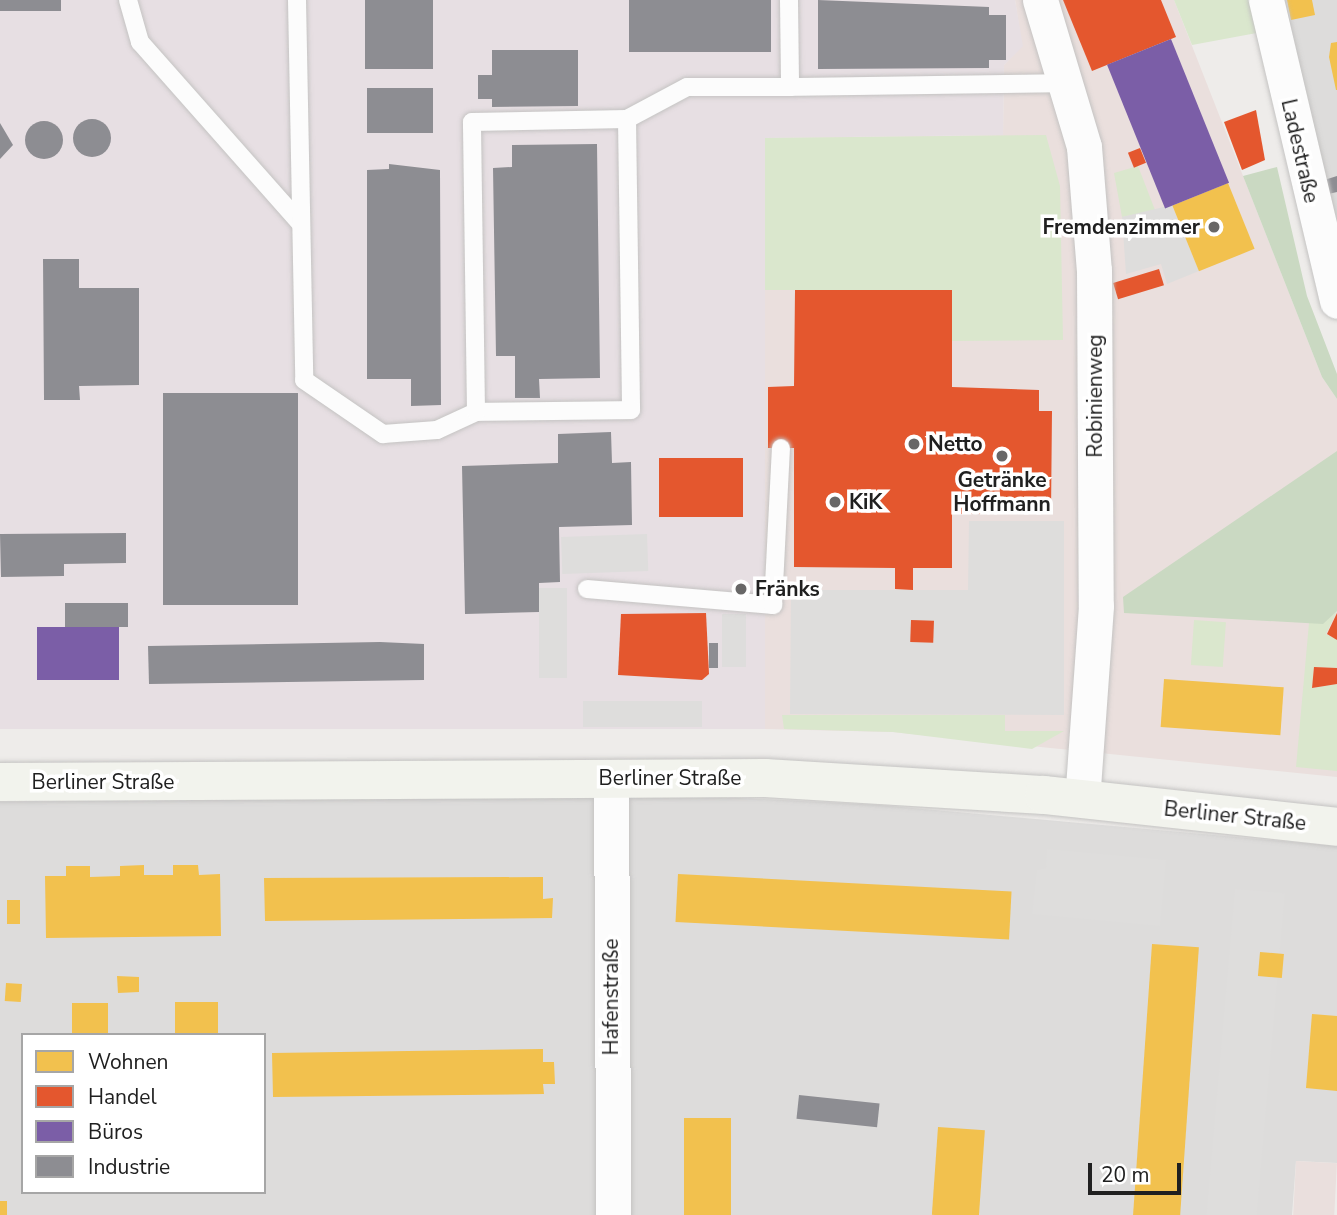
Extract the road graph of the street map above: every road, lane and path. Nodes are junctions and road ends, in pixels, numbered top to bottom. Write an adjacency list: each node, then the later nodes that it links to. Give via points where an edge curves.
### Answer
1 (128, 0): 9 (lane, via 140,42)
2 (297, 0): 9 (lane)
3 (789, 0): 7 (lane)
4 (1040, 0): 6 (street, Robinienweg)
5 (1266, 0): 10 (street, Ladestraße)
6 (1066, 83): 7 (lane); 16 (street, Robinienweg, via 1084,147 1094,270 1096,606)
7 (790, 87): 8 (lane, via 687,87)
8 (627, 119): 11 (lane, via 472,122); 11 (lane, via 631,410)
9 (301, 225): 11 (lane, via 304,380 383,434 437,430)
10 (1337, 301)
11 (476, 412)
12 (781, 448): 13 (lane, via 773,605)
13 (587, 589)
14 (611, 779): 15 (main road, Berliner Straße); 16 (main road, Berliner Straße, via 837,780); 18 (street, Hafenstraße)
15 (0, 782)
16 (1082, 799): 17 (main road, Berliner Straße)
17 (1337, 827)
18 (613, 1215)

